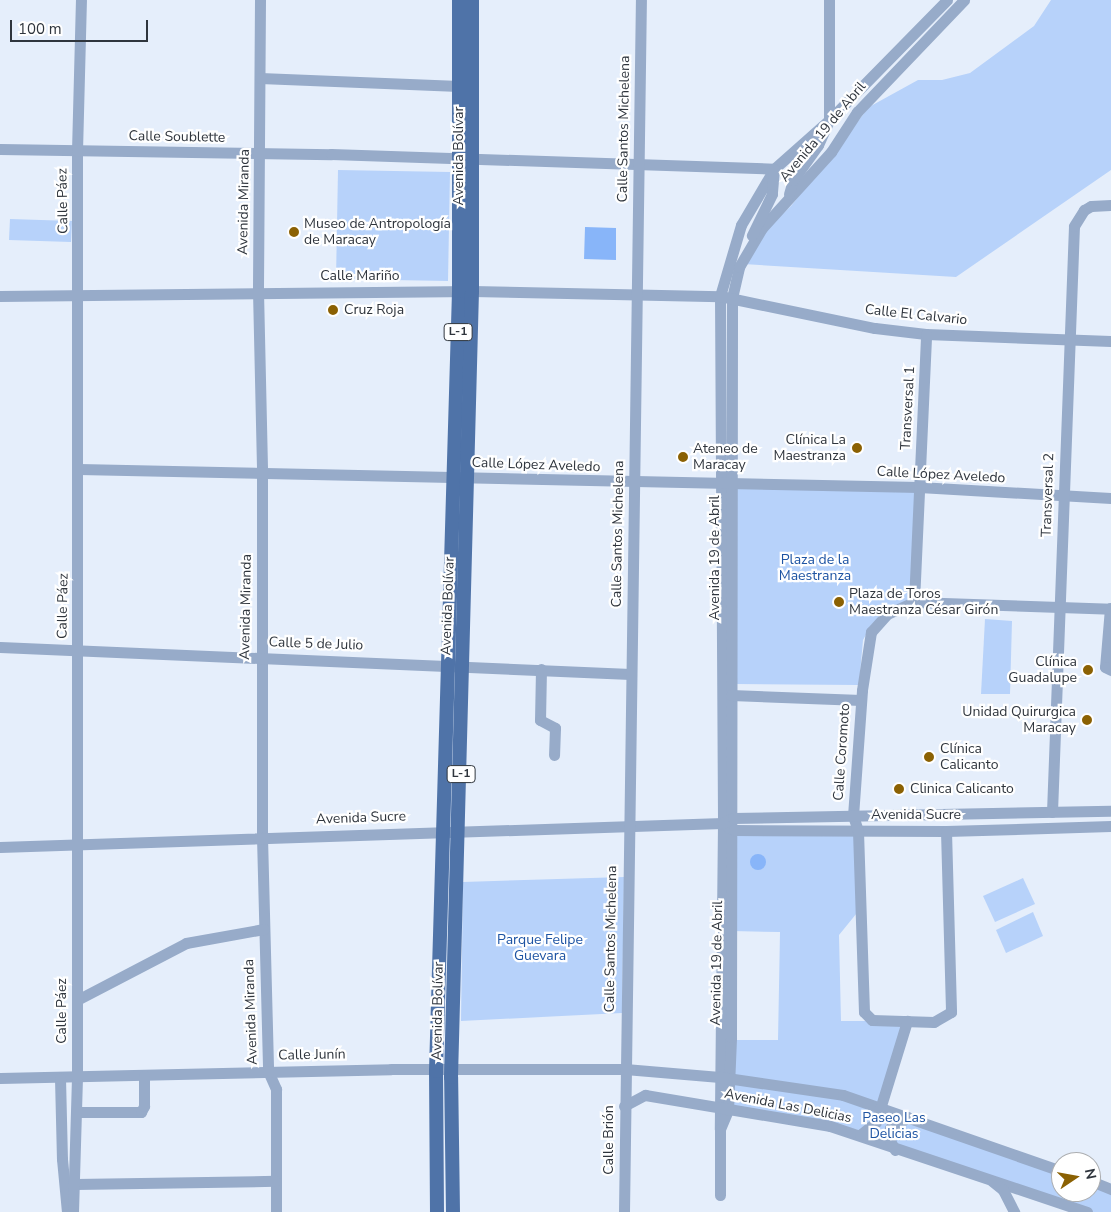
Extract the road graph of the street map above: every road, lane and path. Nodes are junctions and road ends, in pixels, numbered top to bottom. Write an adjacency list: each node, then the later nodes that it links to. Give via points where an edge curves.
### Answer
1 (81, 0): 13 (street, Calle Páez)
2 (260, 0): 9 (street, Avenida Miranda)
3 (459, 0): 10 (main road, Avenida Bolívar / L-1)
4 (472, 0): 15 (main road, Avenida Bolívar / L-1)
5 (641, 0): 16 (street, Calle Santos Michelena)
6 (829, 0): 11 (street)
7 (947, 0): 11 (street, Avenida 19 de Abril)
8 (964, 0): 18 (street, Avenida 19 de Abril, via 857,112 831,152)
9 (260, 78): 10 (street); 14 (street, Avenida Miranda)
10 (459, 86): 15 (main road, Avenida Bolívar / L-1)
11 (829, 120): 17 (street, Avenida 19 de Abril); 18 (street, via 818,145 793,180)
12 (0, 149): 13 (street, Calle Soublette)
13 (77, 151): 14 (street, Calle Soublette); 24 (street, Calle Páez)
14 (259, 154): 15 (street, Calle Soublette); 22 (street, Avenida Miranda)
15 (466, 158): 16 (street, Calle Soublette); 21 (main road, Avenida Bolívar / L-1)
16 (638, 164): 17 (street, Calle Soublette); 23 (street, Calle Santos Michelena)
17 (774, 169): 20 (street, via 772,194 755,225); 26 (street, Avenida 19 de Abril, via 742,225)
18 (788, 198): 20 (street, Avenida 19 de Abril)
19 (1111, 204): 28 (street, Transversal 2, via 1084,210 1074,226)
20 (748, 248): 26 (street, Avenida 19 de Abril)
21 (466, 291): 22 (street, Calle Mariño); 23 (street, Calle Mariño); 32 (main road, Avenida Bolívar / L-1)
22 (258, 292): 24 (street, Calle Mariño); 31 (street, Avenida Miranda)
23 (636, 292): 26 (street, Calle Mariño); 33 (street, Calle Santos Michelena)
24 (79, 295): 25 (street, Calle Mariño); 30 (street, Calle Páez)
25 (0, 296)
26 (726, 297): 27 (street, Calle El Calvario, via 875,328); 34 (street, Avenida 19 de Abril)
27 (926, 334): 28 (street, Calle El Calvario); 35 (street, Transversal 1)
28 (1067, 340): 29 (street, Calle El Calvario); 36 (street, Transversal 2)
29 (1111, 341)
30 (79, 469): 31 (street, Calle López Aveledo); 42 (street, Calle Páez)
31 (262, 474): 32 (street, Calle López Aveledo); 44 (street, Avenida Miranda)
32 (459, 477): 33 (street, Calle López Aveledo); 45 (main road, Avenida Bolívar / L-1); 46 (main road, Avenida Bolívar / L-1)
33 (633, 483): 34 (street, Calle López Aveledo); 49 (street, Calle Santos Michelena)
34 (725, 483): 35 (street, Calle López Aveledo); 50 (street, Avenida 19 de Abril); 56 (street, Avenida 19 de Abril)
35 (919, 488): 36 (street, Calle López Aveledo); 38 (street, Transversal 1)
36 (1063, 496): 37 (street, Calle López Aveledo); 39 (street, Transversal 2)
37 (1111, 498)
38 (914, 602): 39 (street, Calle Coromoto); 51 (street, Calle Coromoto, via 887,614 871,632)
39 (1058, 608): 40 (street, Calle Coromoto); 54 (street, Transversal 2)
40 (1110, 608): 43 (street)
41 (0, 647): 42 (street, Calle 5 de Julio)
42 (78, 651): 44 (street, Calle 5 de Julio); 65 (street, Calle Páez)
43 (1109, 651): 48 (street, via 1105,667)
44 (260, 658): 45 (street, Calle 5 de Julio); 64 (street, Avenida Miranda)
45 (446, 664): 46 (street, Calle 5 de Julio); 60 (main road, Avenida Bolívar / L-1)
46 (463, 666): 47 (street, Calle 5 de Julio); 59 (main road, Avenida Bolívar / L-1)
47 (541, 670): 49 (street, Calle 5 de Julio); 52 (street, via 540,720 555,728)
48 (1111, 670)
49 (630, 674): 57 (street, Calle Santos Michelena)
50 (730, 695): 51 (street); 56 (street, Avenida 19 de Abril)
51 (861, 700): 55 (street, Calle Coromoto)
52 (554, 755)
53 (1111, 811): 54 (street, Avenida Sucre)
54 (1052, 812): 55 (street, Avenida Sucre)
55 (852, 816): 56 (street, Avenida Sucre); 62 (street, Calle Coromoto)
56 (728, 820): 57 (street, Avenida Sucre); 61 (street, Avenida 19 de Abril); 75 (street, Avenida 19 de Abril)
57 (628, 825): 59 (street, Avenida Sucre); 70 (street, Calle Santos Michelena)
58 (1111, 826): 63 (street, Avenida Sucre)
59 (460, 829): 60 (street, Avenida Sucre); 73 (main road, Avenida Bolívar / L-1)
60 (443, 830): 64 (street, Avenida Sucre); 72 (main road, Avenida Bolívar / L-1)
61 (734, 830): 62 (street, Avenida Sucre); 75 (street, Avenida 19 de Abril)
62 (858, 831): 63 (street, Avenida Sucre); 69 (street, Calle Coromoto, via 864,1012 872,1020)
63 (946, 831): 69 (street, Calle Coromoto, via 951,1012 934,1022)
64 (262, 838): 65 (street, Avenida Sucre); 67 (street, Avenida Miranda)
65 (76, 844): 66 (street, Avenida Sucre); 68 (street, Calle Páez)
66 (0, 847)
67 (264, 929): 68 (street, via 186,943); 71 (street, Avenida Miranda)
68 (77, 1000): 78 (street, Calle Páez)
69 (907, 1021): 80 (street)
70 (625, 1069): 73 (street, Calle Junín); 75 (street, Avenida Las Delicias); 79 (street, Calle Brión)
71 (268, 1071): 72 (street, Calle Junín); 74 (street, Calle Junín); 88 (street, Avenida Miranda, via 276,1089)
72 (436, 1071): 73 (street, Calle Junín); 94 (main road, Avenida Bolívar / L-1)
73 (452, 1071): 95 (main road, Avenida Bolívar / L-1)
74 (144, 1076): 78 (street, Calle Junín); 82 (street, via 141,1112)
75 (725, 1077): 80 (street, Avenida Las Delicias, via 843,1095); 81 (street, Avenida 19 de Abril)
76 (0, 1078): 77 (street, Calle Junín)
77 (60, 1078): 78 (street, Calle Junín); 91 (street)
78 (77, 1078): 82 (street, Calle Páez)
79 (624, 1106): 81 (street, Avenida Las Delicias, via 645,1095); 96 (street, Calle Brión)
80 (882, 1108): 83 (street, Avenida Las Delicias); 84 (street, via 874,1126)
81 (724, 1109): 84 (street, Avenida Las Delicias, via 830,1126); 90 (street, Avenida 19 de Abril, via 720,1130)
82 (76, 1112): 89 (street, Calle Páez)
83 (908, 1117): 85 (street, via 890,1128 888,1137); 86 (street, Avenida Las Delicias)
84 (860, 1135): 85 (street, Avenida Las Delicias)
85 (895, 1150): 87 (street, Avenida Las Delicias)
86 (1051, 1167)
87 (985, 1176): 97 (street, via 1004,1190); 98 (street, Avenida Las Delicias)
88 (276, 1181): 89 (street); 93 (street, Avenida Miranda)
89 (76, 1184): 92 (street, Calle Páez)
90 (720, 1195)
91 (67, 1212)
92 (73, 1212)
93 (276, 1212)
94 (437, 1212)
95 (453, 1212)
96 (624, 1212)
97 (1014, 1212)
98 (1087, 1212)

